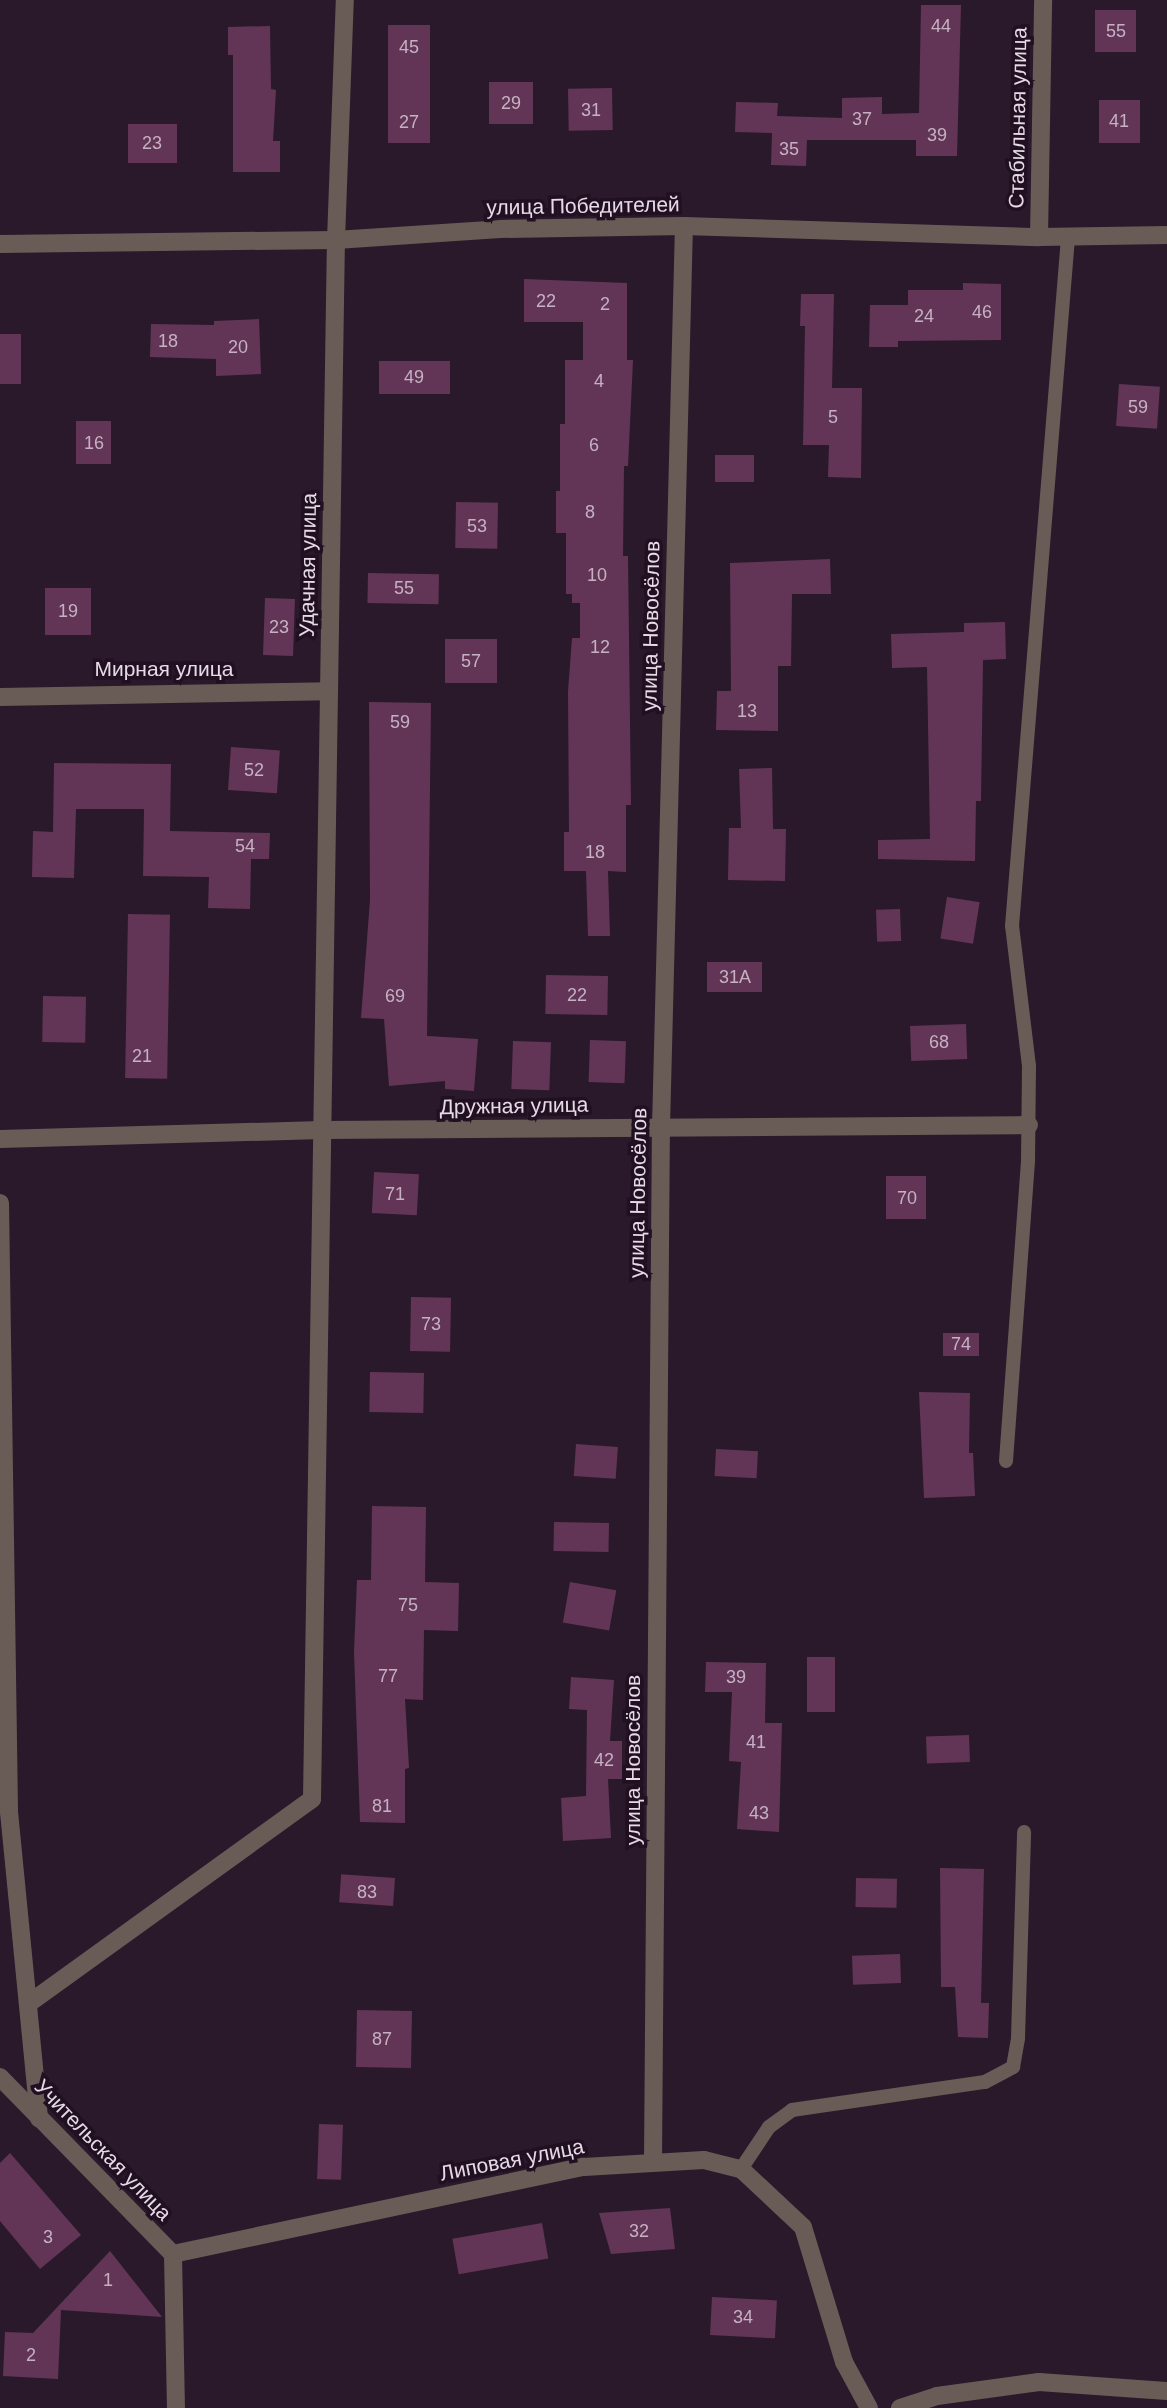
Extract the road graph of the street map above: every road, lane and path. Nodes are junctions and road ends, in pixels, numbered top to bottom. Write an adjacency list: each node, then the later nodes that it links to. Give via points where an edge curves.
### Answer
1 (345, 0): 7 (street, Удачная улица)
2 (1043, 0): 5 (street, Стабильная улица)
3 (684, 226): 5 (street, улица Победителей); 7 (street, улица Победителей, via 500,229); 12 (street, улица Новосёлов)
4 (1167, 235): 6 (street, улица Победителей)
5 (1039, 237): 6 (street, улица Победителей)
6 (1068, 237): 11 (lane, via 1012,926 1029,1066)
7 (336, 240): 8 (street, улица Победителей); 9 (street, Удачная улица)
8 (0, 244)
9 (328, 691): 10 (street, Мирная улица); 13 (street, Удачная улица)
10 (0, 697)
11 (1029, 1125): 12 (street, Дружная улица); 16 (lane)
12 (661, 1127): 13 (street, Дружная улица); 21 (street, улица Новосёлов)
13 (321, 1130): 14 (street, Дружная улица); 18 (street, Удачная улица, via 312,1799)
14 (0, 1139)
15 (0, 1203): 18 (street, via 9,1812)
16 (1006, 1461)
17 (1024, 1832): 22 (lane, via 1018,2038 1013,2067 985,2082 792,2110 769,2127)
18 (28, 2004): 20 (street)
19 (0, 2077): 20 (street, Учительская улица)
20 (39, 2119): 23 (street, Учительская улица)
21 (653, 2160): 22 (street, Липовая улица, via 704,2160); 23 (street, Липовая улица, via 584,2167)
22 (741, 2169): 26 (street, Липовая улица, via 803,2227 844,2362)
23 (173, 2254): 25 (street)
24 (1167, 2391): 27 (street, via 1039,2382 937,2396)
25 (176, 2408)
26 (869, 2408)
27 (900, 2408)

